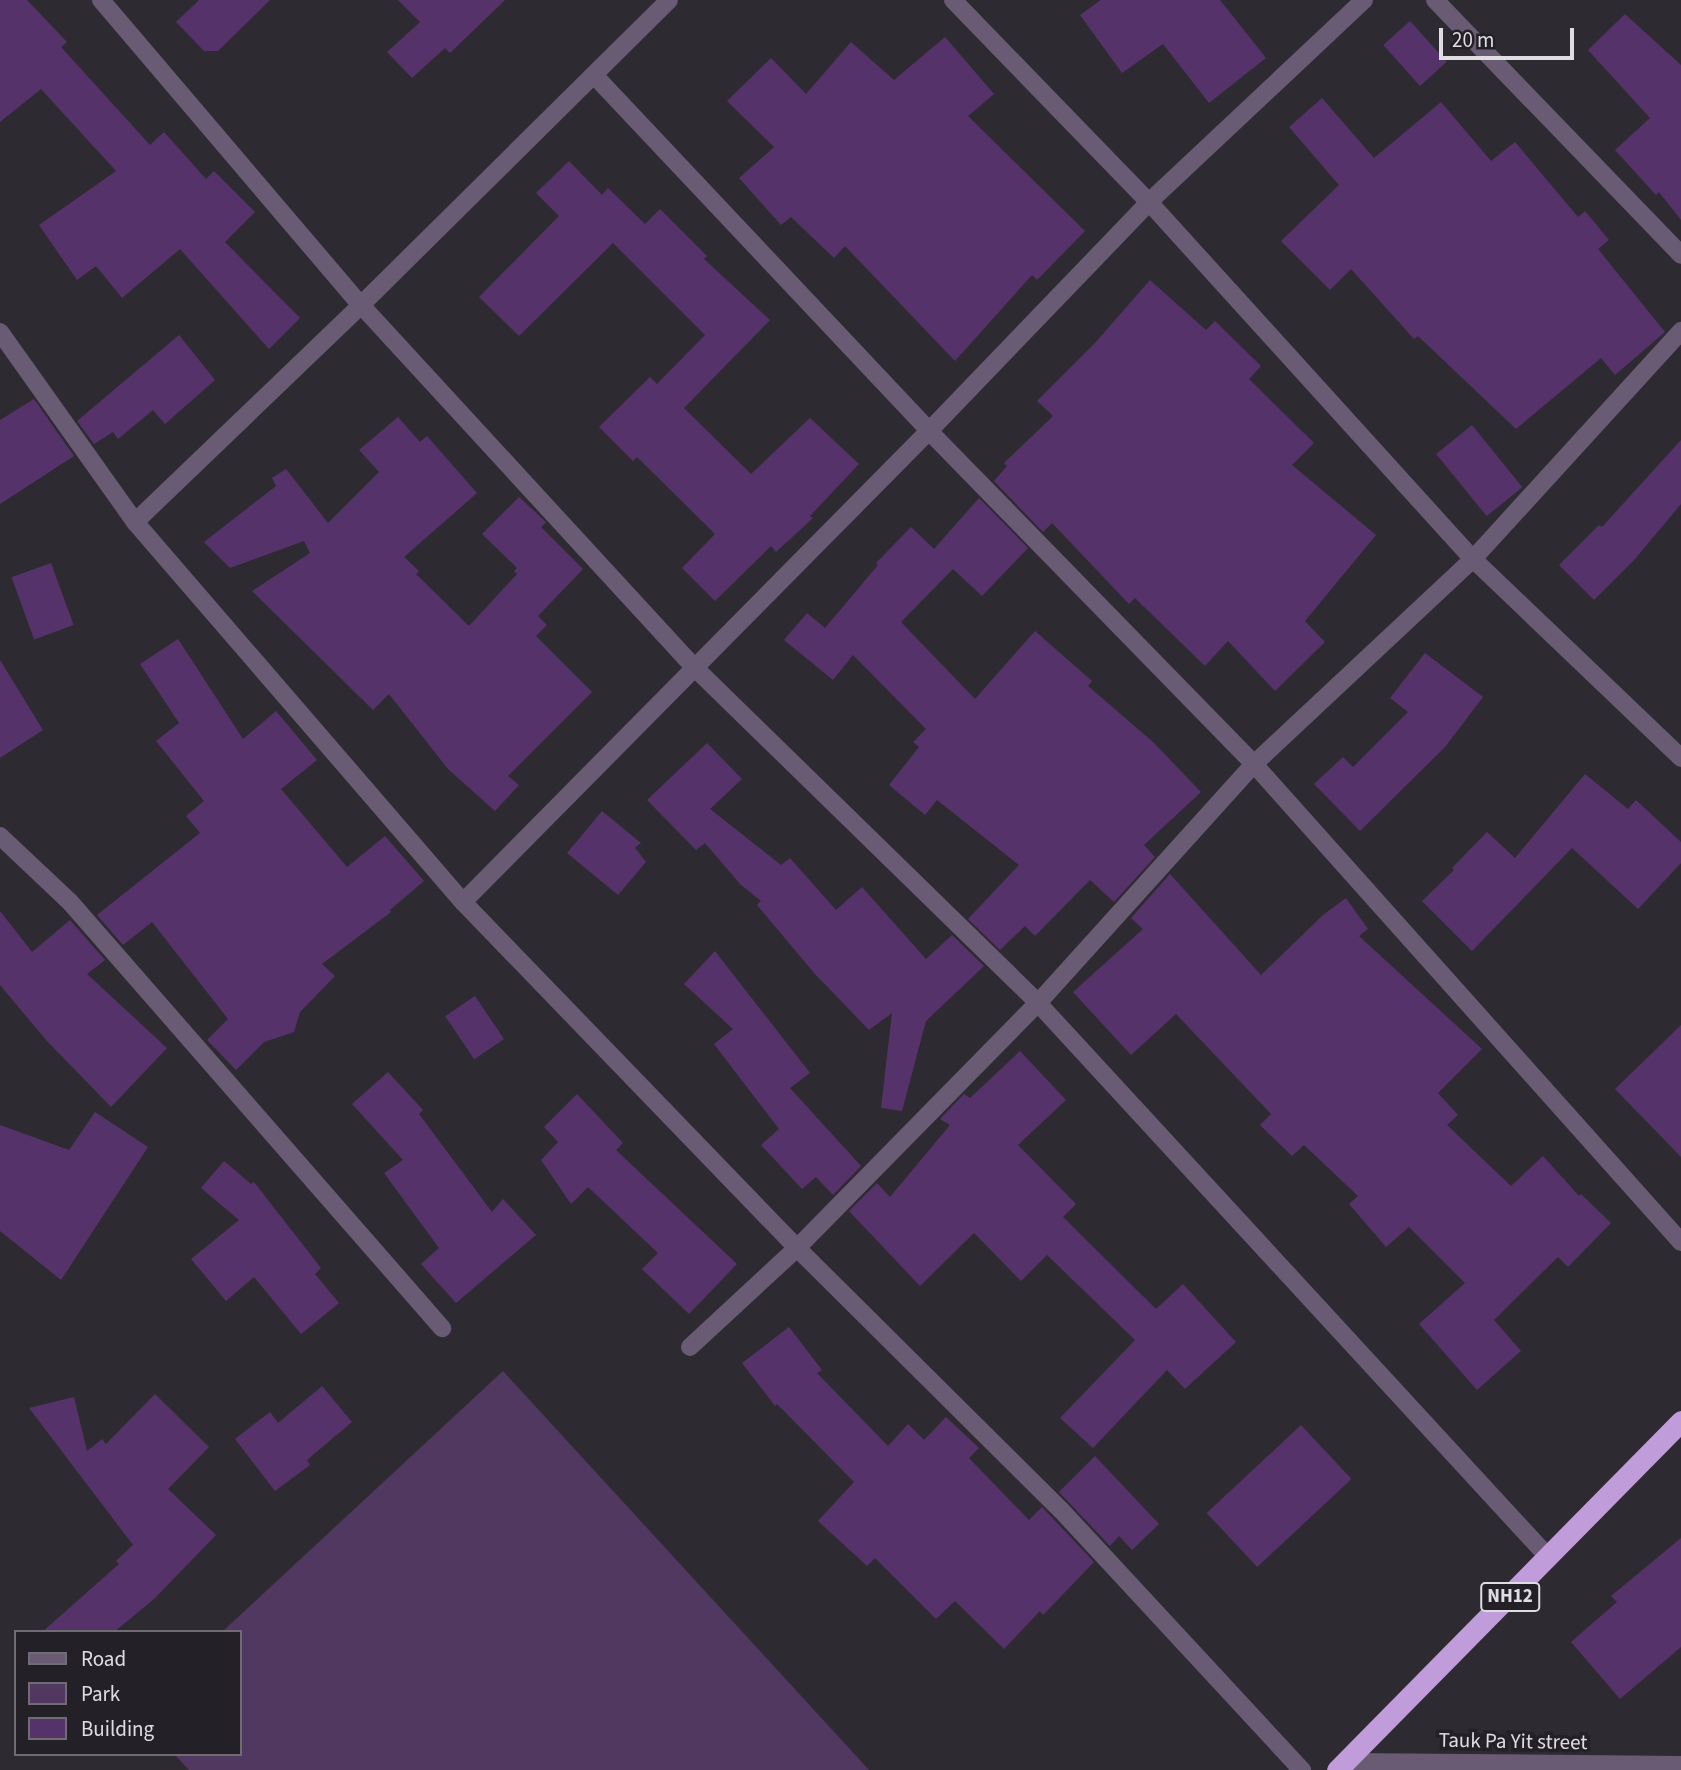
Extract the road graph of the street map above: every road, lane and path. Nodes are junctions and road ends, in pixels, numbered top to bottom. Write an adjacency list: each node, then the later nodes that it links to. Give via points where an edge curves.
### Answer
1 (101, 0): 9 (street)
2 (669, 0): 6 (street)
3 (953, 0): 7 (street)
4 (1364, 0): 7 (street)
5 (1435, 0): 8 (street)
6 (594, 75): 9 (street); 12 (street)
7 (1149, 202): 12 (street); 14 (street)
8 (1681, 255)
9 (361, 305): 13 (street); 15 (street)
10 (1681, 331): 14 (street)
11 (0, 332): 13 (street)
12 (929, 431): 15 (street); 17 (street)
13 (135, 522): 19 (street)
14 (1473, 559): 16 (street); 17 (street)
15 (694, 667): 19 (street); 20 (street)
16 (1681, 758)
17 (1254, 764): 20 (street); 21 (street)
18 (0, 836): 23 (street, via 69,902)
19 (463, 902): 22 (street)
20 (1038, 1003): 22 (street); 26 (street)
21 (1681, 1242)
22 (797, 1248): 24 (street); 29 (street, via 1061,1510)
23 (442, 1328)
24 (690, 1347)
25 (1681, 1421): 26 (highway, NH12)
26 (1549, 1558): 28 (highway, NH12)
27 (1681, 1765): 28 (street, Tauk Pa Yit street)
28 (1341, 1766)
29 (1302, 1770)

